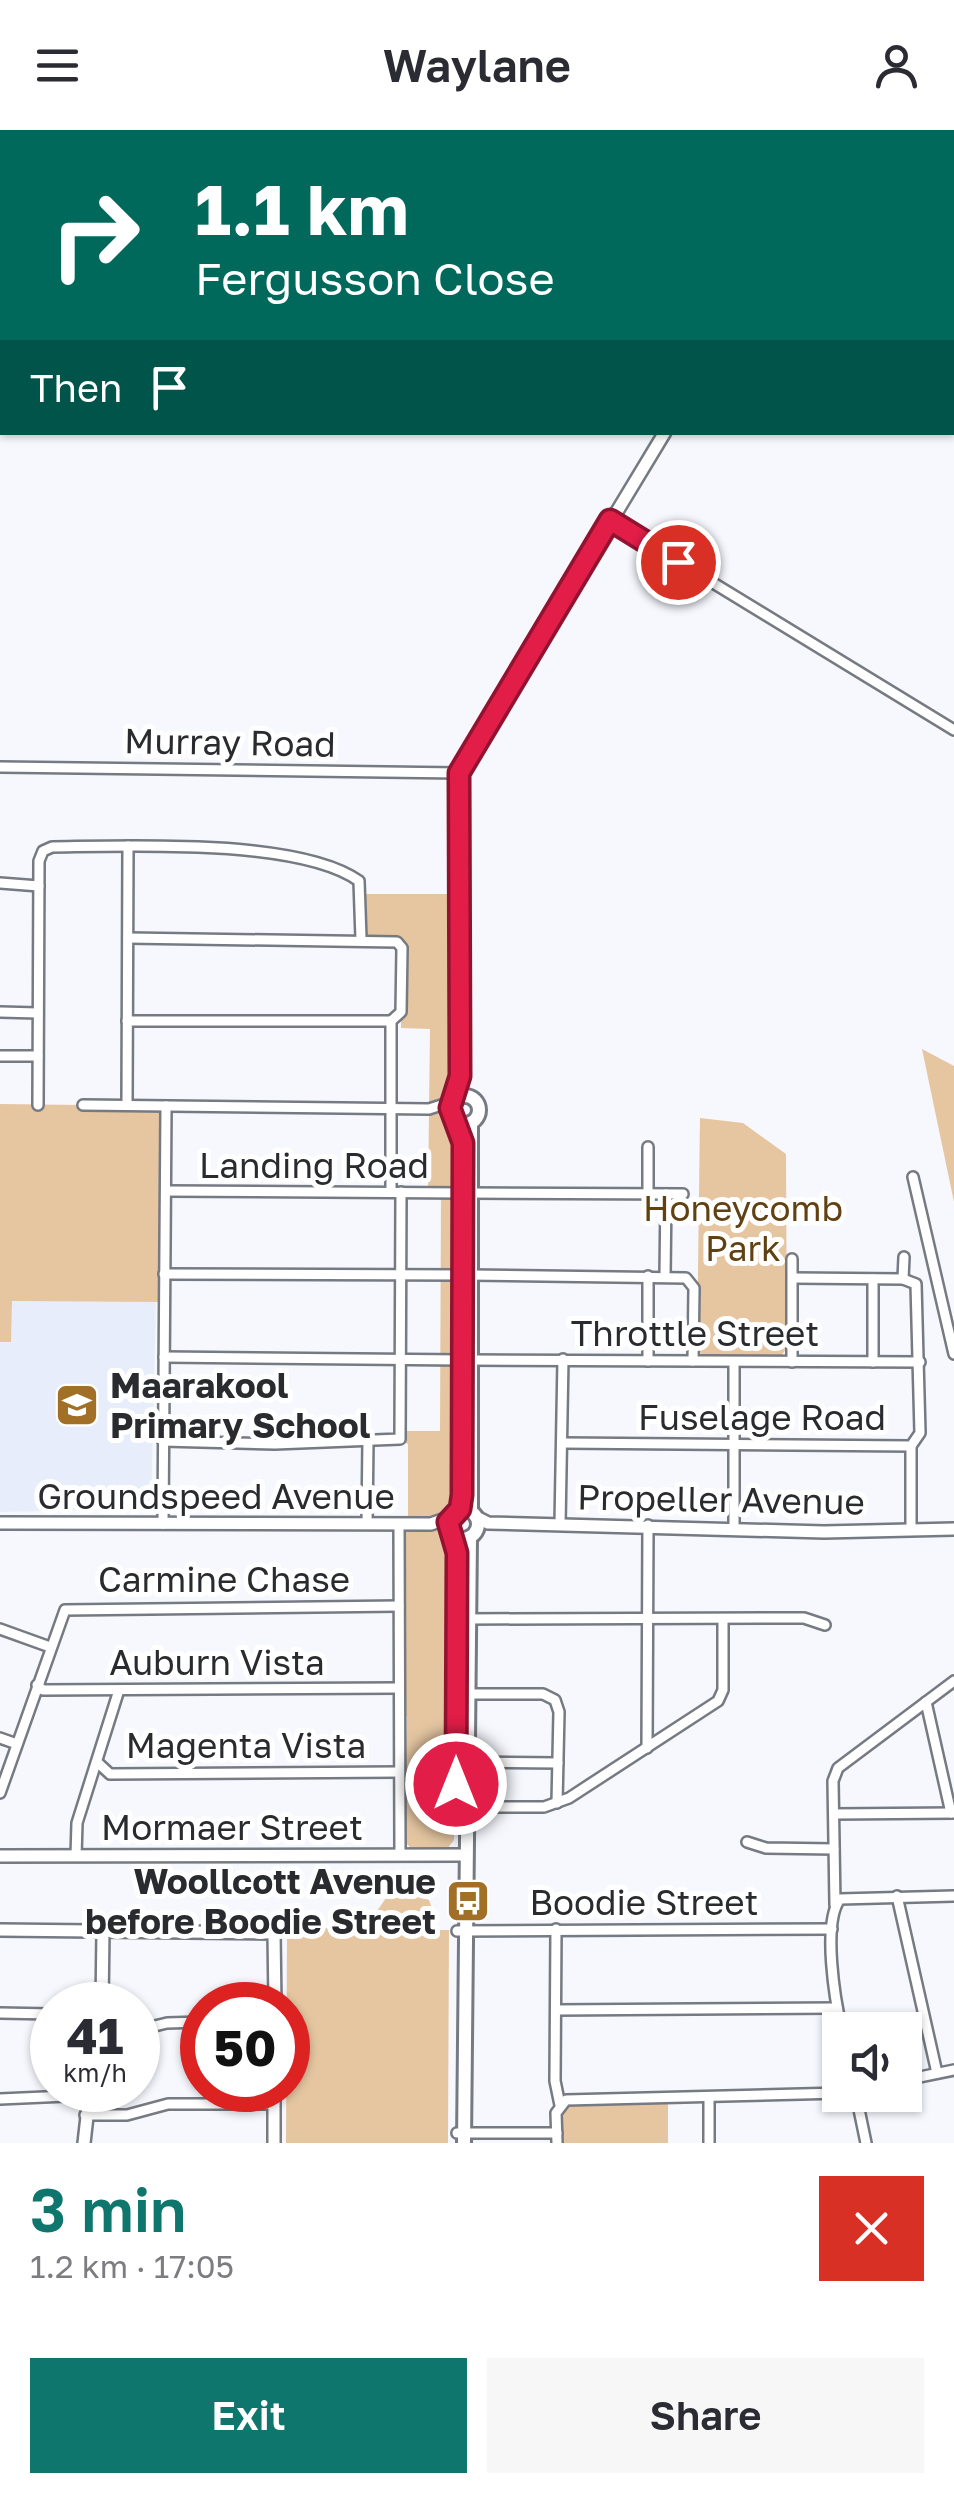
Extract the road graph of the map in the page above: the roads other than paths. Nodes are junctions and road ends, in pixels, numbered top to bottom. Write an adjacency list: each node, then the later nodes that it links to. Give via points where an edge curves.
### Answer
1 (663, 435): 2 (street)
2 (610, 520): 3 (street); 5 (street)
3 (954, 730)
4 (0, 767): 5 (street, Murray Road)
5 (459, 773): 17 (street)
6 (128, 846): 8 (street, via 43,851); 9 (street); 10 (street, via 212,847 350,875 361,890)
7 (0, 884): 8 (street)
8 (39, 886): 12 (street)
9 (128, 938): 10 (street); 14 (street)
10 (361, 939): 13 (street, via 392,940 402,948 402,1012)
11 (0, 1012): 12 (street)
12 (38, 1012): 16 (street)
13 (391, 1020): 14 (street); 22 (street)
14 (128, 1021): 20 (street)
15 (0, 1056): 16 (street)
16 (38, 1056): 18 (street)
17 (460, 1098): 23 (street); 24 (main road); 24 (main road, via 479,1108)
18 (38, 1105)
19 (83, 1105): 20 (street)
20 (126, 1106): 21 (street)
21 (166, 1106): 22 (street); 27 (street)
22 (391, 1108): 23 (street); 28 (street)
23 (430, 1109): 24 (street)
24 (460, 1121): 29 (main road)
25 (648, 1147): 30 (street)
26 (913, 1177): 43 (street)
27 (166, 1191): 28 (street, Landing Road); 35 (street)
28 (396, 1192): 29 (street, Landing Road); 37 (street)
29 (466, 1193): 30 (street, Landing Road); 36 (main road)
30 (648, 1194): 31 (street, Landing Road)
31 (666, 1194): 32 (street, Landing Road); 39 (street)
32 (683, 1194)
33 (904, 1257): 42 (street)
34 (792, 1260): 40 (street, Fuselage Road)
35 (164, 1274): 37 (street); 44 (street)
36 (466, 1275): 37 (street); 38 (street); 46 (main road)
37 (401, 1276): 47 (street)
38 (648, 1276): 39 (street); 48 (street)
39 (665, 1276): 49 (street, via 686,1278 694,1288)
40 (792, 1278): 41 (street); 51 (street, Fuselage Road)
41 (873, 1279): 42 (street); 52 (street)
42 (904, 1279): 53 (street, Fuselage Road, via 919,1291)
43 (954, 1354)
44 (164, 1357): 47 (street, Throttle Street); 55 (street)
45 (563, 1359): 46 (street, Throttle Street); 48 (street, Throttle Street); 56 (street)
46 (466, 1360): 47 (street, Throttle Street); 63 (main road)
47 (401, 1361): 54 (street, via 400,1438)
48 (648, 1361): 49 (street, Throttle Street)
49 (694, 1361): 50 (street, Throttle Street)
50 (734, 1362): 51 (street, Throttle Street); 57 (street)
51 (792, 1362): 52 (street, Throttle Street)
52 (873, 1362): 53 (street, Throttle Street)
53 (920, 1362): 58 (street, Fuselage Road, via 920,1433)
54 (368, 1440): 55 (street); 61 (street)
55 (163, 1441): 60 (street)
56 (562, 1443): 57 (street, Fuselage Road); 64 (street)
57 (734, 1444): 58 (street, Fuselage Road); 66 (street)
58 (911, 1446): 68 (street)
59 (0, 1523): 60 (street, Groundspeed Avenue)
60 (163, 1524): 61 (street, Groundspeed Avenue)
61 (367, 1524): 62 (street, Groundspeed Avenue)
62 (400, 1524): 63 (street, Groundspeed Avenue); 69 (street)
63 (466, 1524): 64 (street, Propeller Avenue); 70 (main road); 97 (main road)
64 (560, 1524): 65 (street, Propeller Avenue)
65 (648, 1525): 66 (street, Propeller Avenue); 71 (street)
66 (734, 1526): 68 (street, Propeller Avenue)
67 (954, 1529): 68 (street, Propeller Avenue)
68 (911, 1530)
69 (399, 1606): 75 (street, Carmine Chase, via 72,1607 60,1616); 78 (street)
70 (466, 1618): 71 (street); 80 (main road)
71 (648, 1619): 72 (street); 84 (street)
72 (723, 1619): 73 (street, via 804,1618); 84 (street, via 718,1701)
73 (825, 1625)
74 (0, 1629): 75 (street)
75 (50, 1647): 77 (street, Carmine Chase)
76 (954, 1681): 81 (street)
77 (37, 1685): 79 (street, Auburn Vista); 83 (street, Carmine Chase)
78 (399, 1688): 79 (street, Auburn Vista); 88 (street)
79 (119, 1690): 85 (street)
80 (466, 1694): 86 (main road); 87 (street, via 544,1694 555,1700)
81 (926, 1702): 92 (street); 93 (street, via 838,1768)
82 (0, 1738): 83 (street)
83 (17, 1744): 89 (street, Carmine Chase)
84 (647, 1748): 90 (street)
85 (97, 1762): 88 (street, Magenta Vista, via 110,1774); 99 (street, via 77,1823)
86 (465, 1762): 87 (street); 91 (main road)
87 (558, 1763): 90 (street)
88 (400, 1772): 96 (street)
89 (0, 1793)
90 (557, 1802): 91 (street)
91 (465, 1807): 97 (main road)
92 (952, 1813): 93 (street)
93 (834, 1814): 95 (street)
94 (747, 1842): 95 (street)
95 (834, 1849): 102 (street)
96 (400, 1854): 97 (street, Mormaer Street); 99 (street, Mormaer Street)
97 (460, 1854): 107 (main road)
98 (0, 1856): 99 (street, Mormaer Street)
99 (76, 1856)
100 (898, 1896): 101 (street); 102 (street, via 847,1897); 116 (street)
101 (954, 1896)
102 (835, 1904): 103 (street)
103 (832, 1929): 105 (street, Boodie Street); 110 (street)
104 (0, 1930): 106 (street)
105 (556, 1930): 107 (street, Boodie Street); 111 (street)
106 (103, 1931): 108 (street); 109 (street, via 274,1934)
107 (461, 1931): 128 (main road)
108 (102, 1982)
109 (275, 1982)
110 (837, 2008): 111 (street); 112 (street)
111 (556, 2010): 123 (street)
112 (838, 2012)
113 (0, 2014): 114 (street)
114 (30, 2014)
115 (954, 2070): 116 (street)
116 (937, 2073): 117 (street)
117 (922, 2076)
118 (822, 2094): 121 (street)
119 (30, 2096): 120 (street)
120 (0, 2098)
121 (709, 2098): 123 (street); 132 (street)
122 (180, 2103): 127 (street)
123 (560, 2105): 129 (street)
124 (86, 2112): 127 (street)
125 (274, 2112): 131 (street)
126 (860, 2112): 133 (street)
127 (86, 2115): 130 (street)
128 (460, 2138): 129 (street)
129 (557, 2138)
130 (84, 2143)
131 (274, 2143)
132 (709, 2143)
133 (866, 2143)

